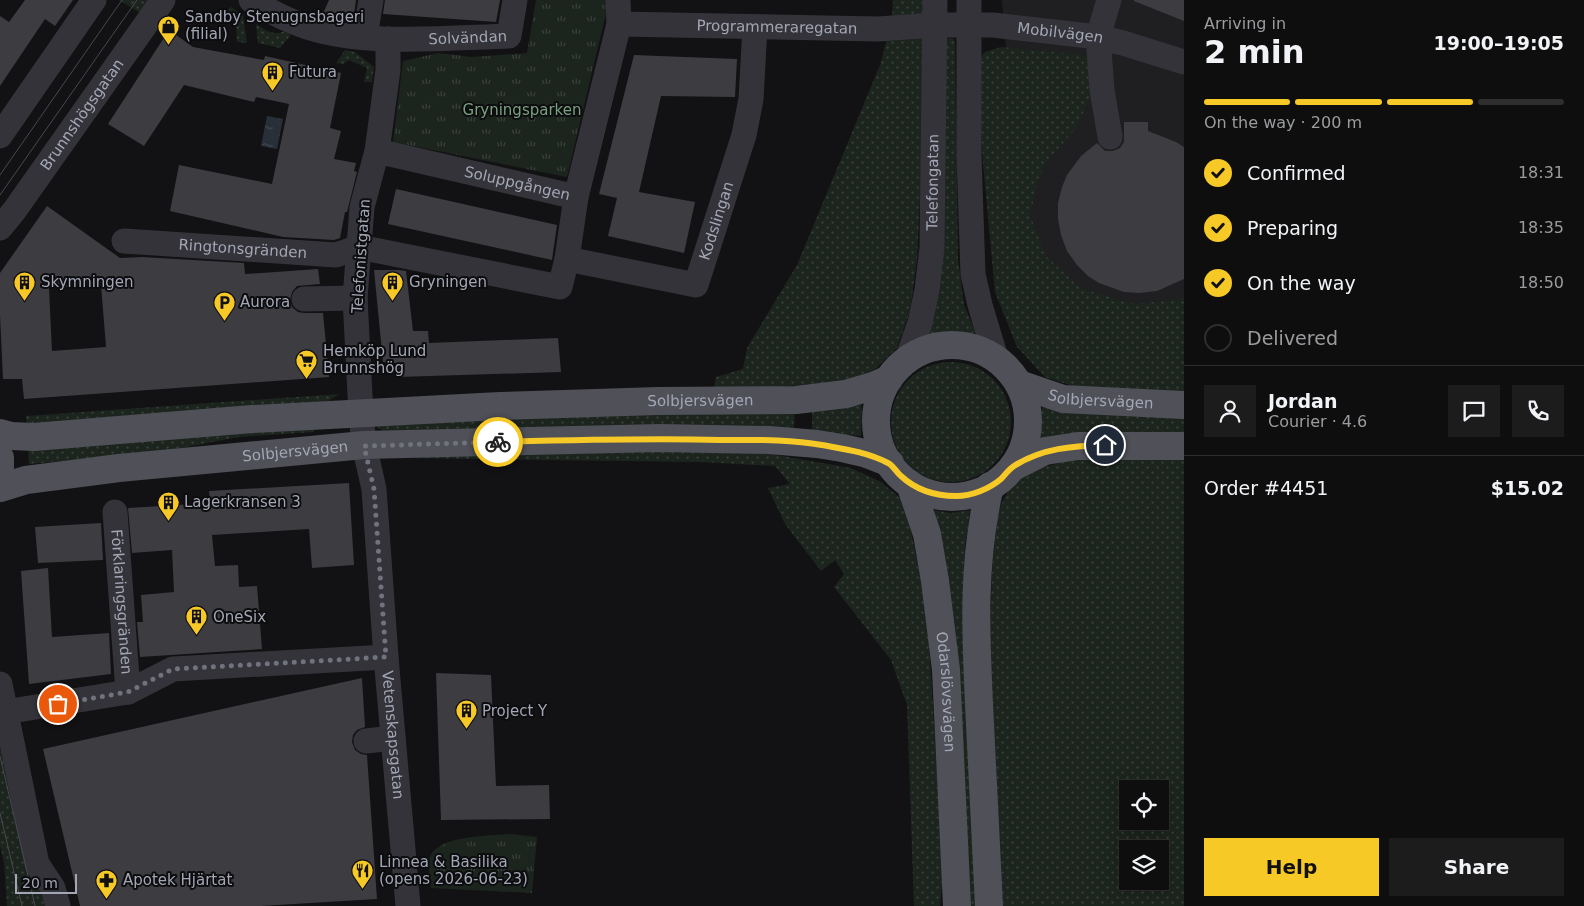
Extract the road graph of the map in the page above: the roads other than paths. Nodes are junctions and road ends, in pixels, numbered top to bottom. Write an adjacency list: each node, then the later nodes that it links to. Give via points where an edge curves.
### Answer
1 (94, 0): 16 (street)
2 (163, 0): 20 (street, Brunnshögsgatan)
3 (251, 0): 14 (street, via 299,25 333,34)
4 (370, 0): 14 (street, Telefonistgatan)
5 (515, 0): 14 (street, Solvändan, via 509,36)
6 (935, 0): 10 (street, Telefongatan)
7 (970, 0): 11 (street)
8 (1109, 0): 13 (street)
9 (619, 12): 12 (street, Programmeraregatan); 19 (street, Soluppgången)
10 (934, 25): 11 (street, Mobilvägen); 12 (street, Programmeraregatan, via 878,29); 27 (street, Telefongatan, via 932,248 920,323)
11 (969, 25): 13 (street, Mobilvägen); 26 (street, via 973,274)
12 (755, 27): 23 (street, Kodslingan, via 751,99 744,135 696,285)
13 (1098, 37): 15 (street, Mobilvägen); 17 (street)
14 (377, 38): 18 (street, Telefonistgatan, via 388,70)
15 (1184, 62)
16 (0, 136)
17 (1110, 137)
18 (377, 151): 19 (street, Soluppgången); 22 (street, Telefonistgatan, via 362,207)
19 (576, 198): 23 (street)
20 (0, 228)
21 (124, 241): 22 (street, Ringtonsgränden, via 336,255)
22 (359, 246): 23 (street, via 560,286); 24 (street, Telefonistgatan)
23 (567, 259)
24 (355, 298): 25 (street); 30 (street, Telefonistgatan)
25 (304, 299)
26 (996, 358): 27 (main road, via 961,345 942,345 923,350); 28 (main road)
27 (898, 369): 30 (main road, Solbjersvägen, via 873,386 846,394 796,400 658,400); 35 (main road, via 879,402 877,421 879,440)
28 (1019, 384): 29 (main road, Solbjersvägen, via 1064,399); 36 (main road, via 1029,418 1022,451)
29 (1184, 405)
30 (361, 414): 31 (main road, Solbjersvägen, via 252,419 34,437); 32 (street, Telefonistgatan)
31 (0, 433)
32 (364, 446): 35 (main road, Solbjersvägen, via 660,438 769,440 842,448); 40 (main road, Solbjersvägen, via 101,470 26,480); 42 (street, Vetenskapsgatan, via 374,489)
33 (1184, 446): 36 (main road, via 1078,446 1045,452)
34 (0, 458): 37 (main road)
35 (890, 463): 38 (main road)
36 (1013, 466): 39 (main road)
37 (0, 472)
38 (910, 484): 39 (main road, via 950,496 975,493); 50 (main road, Odarslövsvägen, via 928,534 946,670)
39 (990, 486): 51 (main road, via 977,560 976,640)
40 (0, 488)
41 (115, 512): 44 (street, Förklaringsgränden)
42 (386, 657): 44 (street, via 173,669); 46 (street, Vetenskapsgatan)
43 (0, 684): 45 (street)
44 (128, 692): 45 (street)
45 (5, 712): 48 (street, via 37,864 53,888)
46 (393, 738): 47 (street); 49 (street, Vetenskapsgatan)
47 (366, 741)
48 (58, 906)
49 (408, 906)
50 (957, 906)
51 (989, 906)

